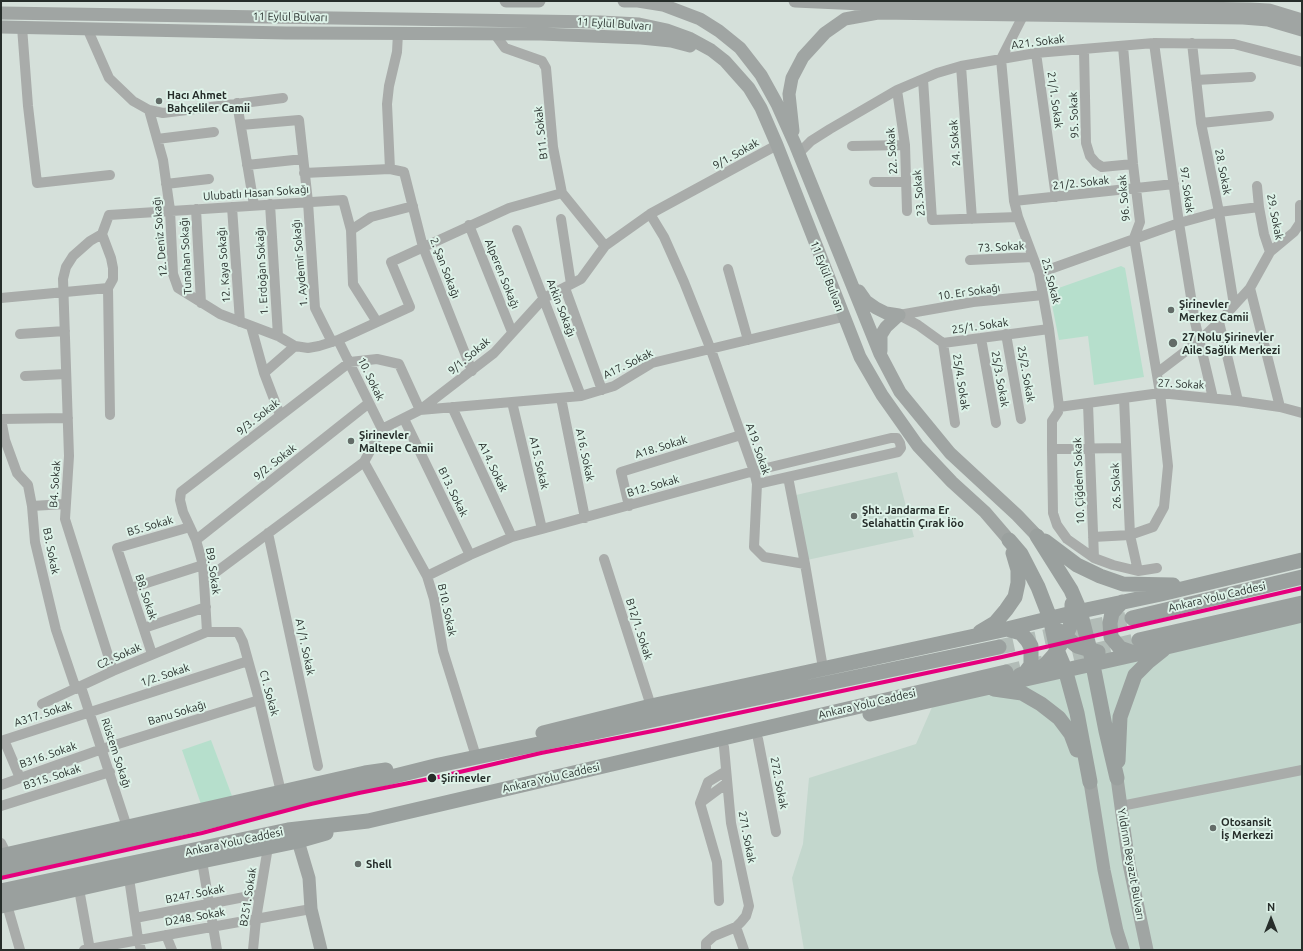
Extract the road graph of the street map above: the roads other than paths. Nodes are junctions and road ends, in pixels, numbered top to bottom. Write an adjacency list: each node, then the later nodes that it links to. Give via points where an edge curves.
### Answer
1 (506, 1): 2 (main road)
2 (540, 1)
3 (624, 1): 38 (main road, 11 Eylül Bulvarı, via 663,6 700,18 740,48 761,75 777,104)
4 (795, 1): 5 (main road)
5 (1028, 7): 7 (main road, via 1250,9 1269,10); 11 (main road, via 1268,20); 20 (street); 38 (main road, via 878,13 845,19 825,33 803,57 792,78 789,94)
6 (1, 13): 17 (main road, 11 Eylül Bulvarı, via 608,22 639,24 667,30)
7 (1302, 20)
8 (1, 26): 9 (main road)
9 (22, 27): 10 (main road); 44 (street, via 37,183)
10 (87, 28): 12 (main road); 29 (street, via 109,78 133,101)
11 (1302, 30)
12 (398, 33): 13 (main road); 42 (street, via 387,104)
13 (494, 33): 17 (main road, via 641,38); 52 (street, B11. Sokak, via 505,48 542,61 546,68 553,147)
14 (1154, 43): 15 (street, A21. Sokak); 16 (street, A21. Sokak); 49 (street, 97. Sokak)
15 (1192, 43): 21 (street, A21. Sokak, via 1234,44); 25 (street, 28. Sokak)
16 (1123, 46): 18 (street, A21. Sokak); 40 (street, 96. Sokak)
17 (712, 50): 36 (main road, 11 Eylül Bulvarı, via 749,88)
18 (1084, 50): 19 (street, A21. Sokak); 40 (street, 95. Sokak, via 1086,143 1090,156 1102,167)
19 (1036, 53): 20 (street, A21. Sokak); 53 (street, 21/1. Sokak)
20 (1001, 59): 22 (street, A21. Sokak); 54 (street, 25. Sokak)
21 (1302, 62)
22 (961, 66): 24 (street, A21. Sokak); 69 (street, 24. Sokak)
23 (1251, 77): 25 (street)
24 (923, 79): 26 (street, A21. Sokak); 69 (street, 23. Sokak, via 932,220)
25 (1196, 80): 31 (street, 28. Sokak)
26 (897, 90): 35 (street, 22. Sokak); 38 (street, A21. Sokak)
27 (283, 98): 28 (street)
28 (237, 103): 29 (street, via 163,113); 32 (street)
29 (149, 110): 34 (street, 12. Deniz Sokağı)
30 (1269, 116): 31 (street)
31 (1202, 123): 65 (street, 28. Sokak)
32 (241, 125): 39 (street, 1. Aydemir Sokağı, via 299,120); 41 (street)
33 (214, 132): 34 (street)
34 (157, 139): 48 (street, 12. Deniz Sokağı)
35 (905, 144): 37 (street); 47 (street, 22. Sokak)
36 (777, 145): 66 (street, 9/1. Sokak); 94 (main road, 11 Eylül Bulvarı)
37 (852, 146)
38 (796, 149): 83 (main road, 11 Eylül Bulvarı)
39 (303, 159): 41 (street); 43 (street, 1. Aydemir Sokağı)
40 (1133, 164): 51 (street, 96. Sokak)
41 (247, 165): 57 (street)
42 (390, 169): 43 (street); 60 (street, 2. Şan Sokağı, via 404,172)
43 (304, 173): 55 (street, 1. Aydemir Sokağı)
44 (110, 175)
45 (209, 179): 48 (street)
46 (874, 182): 47 (street)
47 (906, 182): 64 (street, 22. Sokak)
48 (166, 184): 63 (street, 12. Deniz Sokağı)
49 (1174, 184): 51 (street, 21/2. Sokak); 70 (street, 97. Sokak)
50 (1257, 186): 61 (street, 29. Sokak)
51 (1137, 189): 53 (street, 21/2. Sokak); 75 (street, 96. Sokak, via 1140,222)
52 (562, 193): 71 (street, via 508,208); 76 (street, B11. Sokak)
53 (1056, 198): 54 (street, 21/2. Sokak)
54 (1014, 201): 67 (street, 25. Sokak)
55 (308, 202): 56 (street, Ulubatlı Hasan Sokağı); 72 (street, Ulubatlı Hasan Sokağı, via 343,200); 108 (street, 1. Aydemir Sokağı, via 315,308)
56 (270, 204): 57 (street, Ulubatlı Hasan Sokağı); 104 (street, 1. Erdoğan Sokağı)
57 (254, 205): 59 (street, Ulubatlı Hasan Sokağı)
58 (1300, 205): 78 (street, via 1300,223 1294,232)
59 (232, 206): 62 (street, Ulubatlı Hasan Sokağı); 95 (street, 12. Kaya Sokağı)
60 (413, 206): 72 (street, via 371,217); 77 (street, 2. Şan Sokağı)
61 (1259, 206): 65 (street); 78 (street, 29. Sokak)
62 (196, 209): 63 (street, Ulubatlı Hasan Sokağı); 91 (street, Tunahan Sokağı)
63 (170, 210): 74 (street, Ulubatlı Hasan Sokağı, via 110,215); 91 (street, 12. Deniz Sokağı, via 173,274 178,288)
64 (907, 211)
65 (1219, 212): 70 (street); 92 (street, 28. Sokak)
66 (650, 214): 76 (street, 9/1. Sokak); 111 (street, A19. Sokak, via 664,237)
67 (1018, 217): 69 (street, 23. Sokak); 79 (street, 25. Sokak)
68 (561, 219): 84 (street)
69 (972, 219)
70 (1179, 223): 75 (street); 107 (street, 97. Sokak)
71 (469, 225): 77 (street); 101 (street, Alperen Sokağı)
72 (352, 230): 96 (street, via 353,284)
73 (517, 230): 90 (street, Arkin Sokağı)
74 (102, 234): 85 (street, via 113,268 113,279); 87 (street, B4. Sokak, via 90,240 73,256 63,278)
75 (1134, 238): 82 (street); 116 (street, 96. Sokak)
76 (605, 246): 84 (street, 9/1. Sokak, via 581,278)
77 (423, 248): 96 (street, 12. Deniz Sokağı, via 391,262 410,307); 114 (street, 2. Şan Sokağı)
78 (1270, 252): 86 (street)
79 (1033, 257): 80 (street, 73. Sokak); 82 (street, 25. Sokak)
80 (970, 260)
81 (728, 269): 106 (street)
82 (1039, 273): 88 (street, 25. Sokak)
83 (850, 278): 93 (main road, via 866,301 886,313); 112 (main road, 11 Eylül Bulvarı)
84 (568, 286): 90 (street, 9/1. Sokak); 119 (street)
85 (108, 288): 87 (street); 134 (street)
86 (1250, 288): 92 (street); 131 (street)
87 (64, 291): 89 (street); 100 (street, B4. Sokak)
88 (1043, 295): 93 (street, 10. Er Sokağı, via 973,302); 99 (street, 25. Sokak)
89 (1, 298)
90 (544, 298): 101 (street, 9/1. Sokak); 121 (street, Arkin Sokağı)
91 (201, 302): 95 (street, 12. Deniz Sokağı, via 220,314)
92 (1234, 305): 97 (street)
93 (899, 315): 109 (street, 25/1. Sokak); 112 (main road, via 881,335)
94 (843, 317): 106 (street, A17. Sokak); 164 (main road, 11 Eylül Bulvarı, via 860,357 882,395 918,446 985,512)
95 (240, 322): 98 (street, 12. Deniz Sokağı)
96 (376, 322): 108 (street, 12. Deniz Sokağı)
97 (1219, 322): 107 (street); 125 (street)
98 (252, 326): 104 (street, 12. Deniz Sokağı); 115 (street)
99 (1049, 329): 103 (street, 25/1. Sokak); 130 (street, 25. Sokak)
100 (65, 331): 102 (street); 117 (street, B4. Sokak)
101 (512, 332): 114 (street, 9/1. Sokak, via 494,353)
102 (20, 334)
103 (1006, 334): 105 (street, 25/1. Sokak); 138 (street, 25/2. Sokak)
104 (278, 336): 110 (street, 12. Deniz Sokağı)
105 (981, 338): 109 (street, 25/1. Sokak); 141 (street, 25/3. Sokak)
106 (748, 340): 111 (street, A17. Sokak)
107 (1199, 340): 116 (street); 124 (street, 97. Sokak)
108 (335, 341): 110 (street, 12. Deniz Sokağı, via 308,348); 113 (street, 10. Sokak)
109 (943, 343): 140 (street, 25/4. Sokak)
110 (296, 346): 115 (street)
111 (711, 350): 119 (street, A17. Sokak, via 652,363 614,386); 143 (street, A19. Sokak)
112 (880, 354): 160 (main road, 11 Eylül Bulvarı, via 900,392 950,453)
113 (350, 362): 127 (street, 10. Sokak); 132 (street, via 377,359 399,364); 135 (street, 9/3. Sokak)
114 (472, 371): 132 (street, 9/1. Sokak)
115 (264, 373): 135 (street)
116 (1157, 373): 120 (street, 96. Sokak)
117 (66, 374): 118 (street); 136 (street, B4. Sokak)
118 (26, 376)
119 (602, 390): 121 (street, A17. Sokak)
120 (1160, 393): 123 (street, 27. Sokak); 124 (street, 27. Sokak); 159 (street, 96. Sokak, via 1168,466 1164,507 1153,527)
121 (581, 396): 122 (street, A17. Sokak)
122 (561, 398): 126 (street, A17. Sokak); 155 (street, A16. Sokak)
123 (1124, 398): 128 (street, 27. Sokak); 144 (street, 26. Sokak)
124 (1213, 398): 125 (street, 27. Sokak)
125 (1238, 401): 131 (street, 27. Sokak)
126 (512, 402): 129 (street, A17. Sokak); 157 (street, A15. Sokak)
127 (370, 403): 142 (street, 10. Sokak); 163 (street, 9/2. Sokak)
128 (1088, 404): 130 (street, 27. Sokak); 146 (street, 10. Çiğdem Sokak)
129 (452, 407): 132 (street, A17. Sokak); 161 (street, A14. Sokak)
130 (1059, 407): 145 (street, 25. Sokak, via 1052,421)
131 (1280, 407): 133 (street, 27. Sokak)
132 (420, 410): 137 (street, 9/1. Sokak)
133 (1302, 413)
134 (110, 415)
135 (280, 415): 151 (street, 9/3. Sokak)
136 (68, 418): 139 (street); 152 (street, B4. Sokak, via 69,456)
137 (404, 419): 142 (street, 9/1. Sokak); 166 (street, B13. Sokak)
138 (1021, 419)
139 (1, 420): 153 (street, B3. Sokak, via 17,473 28,485)
140 (955, 424)
141 (996, 424)
142 (382, 429): 147 (street)
143 (741, 435): 148 (street, A19. Sokak); 154 (street, A18. Sokak, via 621,472)
144 (1126, 448): 146 (street); 159 (street, 26. Sokak)
145 (1052, 449): 146 (street); 167 (street, 25. Sokak, via 1053,512 1057,525 1067,539)
146 (1090, 449): 162 (street, 10. Çiğdem Sokak)
147 (364, 462): 158 (street); 174 (street, B10. Sokak)
148 (754, 471): 149 (street, B12. Sokak, via 891,438 897,438 900,443 901,448 898,452); 150 (street, A19. Sokak); 154 (street, B12. Sokak)
149 (788, 477): 150 (street); 170 (street)
150 (757, 484): 170 (street, A19. Sokak, via 754,547 764,557)
151 (181, 492): 156 (street, B9. Sokak, via 183,512)
152 (65, 504): 153 (street); 200 (street, B4. Sokak, via 65,519)
153 (32, 506): 202 (street, B3. Sokak, via 35,542 56,630)
154 (629, 506): 155 (street, B12. Sokak)
155 (585, 518): 157 (street, B12. Sokak)
156 (190, 527): 163 (street, B9. Sokak); 165 (street, B5. Sokak)
157 (542, 529): 161 (street, B12. Sokak)
158 (268, 533): 176 (street); 212 (street, A1/1. Sokak)
159 (1130, 535): 162 (street, 96. Sokak); 173 (street, 26. Sokak)
160 (1038, 536): 177 (highway, via 1077,565 1123,584); 182 (highway, via 1071,590)
161 (512, 537): 166 (street, B12. Sokak)
162 (1093, 537): 167 (street, 10. Çiğdem Sokak)
163 (196, 540): 171 (street, B9. Sokak)
164 (1009, 540): 184 (highway, via 1021,554); 189 (highway, via 1018,570 1015,597 995,623)
165 (117, 548): 178 (street, B8. Sokak)
166 (470, 555): 174 (street, B12. Sokak)
167 (1094, 558): 173 (street, 25. Sokak)
168 (604, 559): 206 (street, B12/1. Sokak)
169 (1302, 560): 177 (highway)
170 (805, 564): 198 (street)
171 (202, 565): 176 (street, B9. Sokak); 178 (street)
172 (1157, 568): 173 (street)
173 (1138, 571)
174 (427, 576): 211 (street, B10. Sokak, via 434,599 443,651)
175 (1302, 577): 185 (highway, Ankara Yolu Caddesi)
176 (204, 581): 181 (street, B9. Sokak)
177 (1194, 586): 179 (highway)
178 (131, 588): 186 (street, B8. Sokak)
179 (1122, 602): 182 (highway); 193 (highway, via 1112,613 1111,637 1120,648)
180 (1302, 603): 193 (highway)
181 (206, 607): 186 (street); 188 (street, B9. Sokak)
182 (1076, 612): 184 (highway); 190 (highway); 196 (highway)
183 (1302, 615): 191 (highway)
184 (1050, 618): 187 (highway); 190 (highway); 194 (highway)
185 (1132, 618)
186 (144, 628): 195 (street, B8. Sokak)
187 (1007, 629): 189 (highway); 203 (highway, via 1020,633 1031,646 1031,666 1025,674)
188 (207, 632): 195 (street, C2. Sokak); 197 (street, C1. Sokak, via 238,632)
189 (973, 636): 198 (highway)
190 (1065, 637): 194 (highway); 196 (highway)
191 (1168, 646): 193 (highway); 218 (highway, via 1135,675 1128,692 1120,717)
192 (999, 647): 213 (highway)
193 (1138, 647): 196 (highway)
194 (1057, 650): 199 (highway); 203 (highway, via 1045,665 1029,674)
195 (152, 654): 200 (street, C2. Sokak)
196 (1091, 657): 199 (highway); 218 (highway)
197 (248, 661): 204 (street, C1. Sokak); 207 (street, 1/2. Sokak)
198 (823, 668): 206 (highway)
199 (1065, 669): 203 (highway); 219 (highway, via 1077,713)
200 (113, 671): 202 (street, C2. Sokak)
201 (1006, 672): 223 (highway, Ankara Yolu Caddesi)
202 (79, 688): 205 (street, C2. Sokak); 207 (street, Rüstem Sokağı)
203 (985, 688): 208 (highway); 219 (highway, via 1022,693 1059,718 1071,734)
204 (258, 700): 210 (street, Banu Sokağı); 222 (street, C1. Sokak)
205 (42, 704)
206 (651, 706): 211 (highway)
207 (90, 712): 210 (street, Rüstem Sokağı); 217 (street, A317. Sokak, via 4,740)
208 (758, 739): 209 (highway); 229 (street, 272. Sokak)
209 (724, 746): 214 (street, 271. Sokak); 223 (highway, via 523,790)
210 (102, 749): 216 (street, Rüstem Sokağı); 217 (street, B316. Sokak)
211 (474, 750): 213 (highway)
212 (318, 766)
213 (432, 766): 222 (highway, via 365,773); 234 (highway, via 161,833)
214 (726, 770): 220 (street, 271. Sokak); 224 (street, via 708,782)
215 (1302, 770): 226 (street)
216 (110, 772): 225 (street, B315. Sokak); 228 (street, Rüstem Sokağı)
217 (20, 778): 221 (street, B316. Sokak)
218 (1117, 778): 226 (main road, Yıldırım Beyazıt Bulvarı)
219 (1090, 782): 258 (main road, via 1104,870)
220 (727, 783): 224 (street); 246 (street, 271. Sokak, via 731,823 749,906 746,916)
221 (1, 785)
222 (281, 792): 228 (highway)
223 (492, 792): 227 (highway, Ankara Yolu Caddesi)
224 (700, 803): 239 (street, via 717,862)
225 (1, 806)
226 (1121, 806): 259 (main road, Yıldırım Beyazıt Bulvarı, via 1129,864)
227 (368, 821): 230 (highway); 237 (highway, Ankara Yolu Caddesi, via 288,830)
228 (127, 827): 232 (highway)
229 (776, 832)
230 (298, 841): 231 (highway); 242 (main road, via 309,878)
231 (268, 847): 233 (highway); 238 (street, B251. Sokak)
232 (3, 851)
233 (202, 861): 235 (highway); 240 (street)
234 (1, 868)
235 (130, 878): 236 (highway); 243 (street)
236 (78, 889): 241 (highway); 250 (street)
237 (1, 891)
238 (260, 894): 240 (street, B247. Sokak); 244 (street, B251. Sokak)
239 (719, 900)
240 (209, 904): 243 (street, B247. Sokak); 245 (street)
241 (4, 906): 249 (street)
242 (311, 908): 244 (street, D248. Sokak); 255 (main road)
243 (135, 918): 248 (street)
244 (256, 919): 245 (street, D248. Sokak); 254 (street, B251. Sokak)
245 (213, 926): 247 (street, D248. Sokak); 253 (street)
246 (736, 927): 256 (street, via 714,936 706,943); 257 (street)
247 (166, 934): 248 (street, D248. Sokak); 252 (street)
248 (138, 939): 250 (street, D248. Sokak); 251 (street)
249 (20, 950)
250 (88, 950)
251 (141, 950)
252 (172, 950)
253 (218, 950)
254 (252, 950)
255 (322, 950)
256 (706, 950)
257 (744, 950)
258 (1123, 950)
259 (1147, 950)

